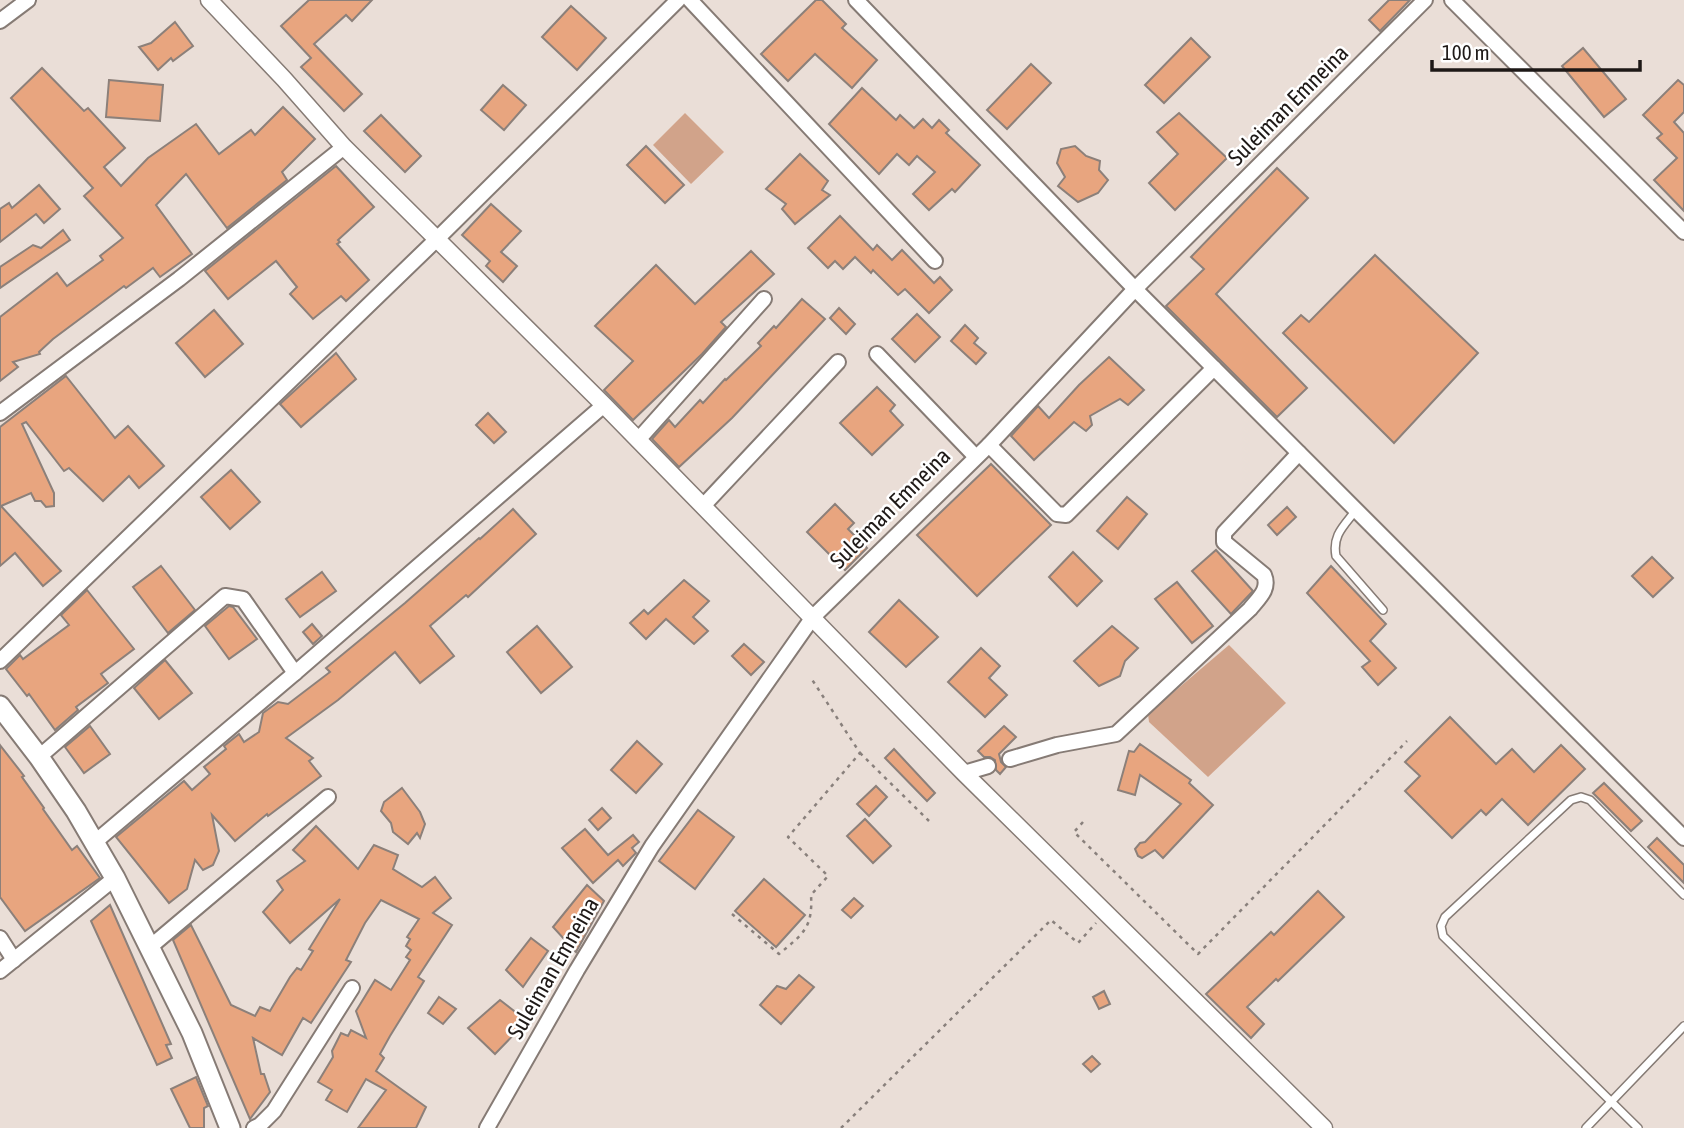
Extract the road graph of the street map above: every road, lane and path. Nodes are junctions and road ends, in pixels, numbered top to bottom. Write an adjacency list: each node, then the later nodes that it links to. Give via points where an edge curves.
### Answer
1 (28, 0): 8 (street)
2 (209, 0): 9 (street)
3 (678, 0): 11 (street)
4 (690, 0): 12 (street)
5 (856, 0): 13 (street)
6 (1425, 0): 13 (street, Suleiman Emneina)
7 (1452, 0): 10 (street)
8 (0, 20)
9 (344, 147): 11 (street); 19 (street)
10 (1684, 232)
11 (438, 239): 18 (street); 28 (street)
12 (935, 261)
13 (1135, 289): 17 (street); 21 (street, Suleiman Emneina)
14 (764, 299): 20 (street)
15 (877, 354): 23 (street)
16 (838, 362): 24 (street)
17 (1214, 368): 21 (street, via 1066,514 1057,514); 22 (street)
18 (604, 405): 20 (street); 29 (street)
19 (0, 413)
20 (638, 440): 24 (street)
21 (989, 445): 23 (street, Suleiman Emneina)
22 (1299, 453): 25 (street); 35 (street, via 1224,533 1224,542 1266,579 1265,590 1251,609 1116,734)
23 (975, 456): 27 (street, Suleiman Emneina)
24 (703, 506): 27 (street)
25 (1356, 510): 26 (lane, via 1337,536 1336,556); 41 (street)
26 (1382, 610)
27 (813, 617): 37 (street); 56 (street, Suleiman Emneina, via 652,846)
28 (0, 661)
29 (295, 673): 34 (street, via 247,603 237,596 225,596); 42 (street)
30 (811, 678): 33 (path)
31 (0, 706): 34 (main road)
32 (1407, 741): 40 (path, via 1198,954 1074,832)
33 (860, 753): 39 (path); 46 (path, via 788,837 828,876 811,895 813,916 801,935 779,954)
34 (39, 757): 42 (main road)
35 (1010, 759)
36 (988, 766): 37 (street)
37 (964, 773): 45 (street)
38 (328, 797): 48 (street)
39 (929, 821)
40 (1083, 822)
41 (1684, 838)
42 (95, 842): 43 (main road)
43 (115, 878): 48 (main road); 49 (street)
44 (1684, 895): 53 (lane, via 1590,800 1581,797 1571,800 1441,926 1443,936)
45 (1105, 912): 57 (path, via 1078,943 1051,920); 58 (street)
46 (732, 914)
47 (0, 938): 49 (street)
48 (150, 947): 54 (main road)
49 (14, 960): 50 (street)
50 (0, 971)
51 (352, 988): 55 (street, via 275,1111)
52 (1684, 1026): 53 (lane)
53 (1611, 1102): 59 (lane); 60 (lane)
54 (230, 1128)
55 (254, 1128)
56 (487, 1128)
57 (841, 1128)
58 (1324, 1128)
59 (1586, 1128)
60 (1638, 1128)

